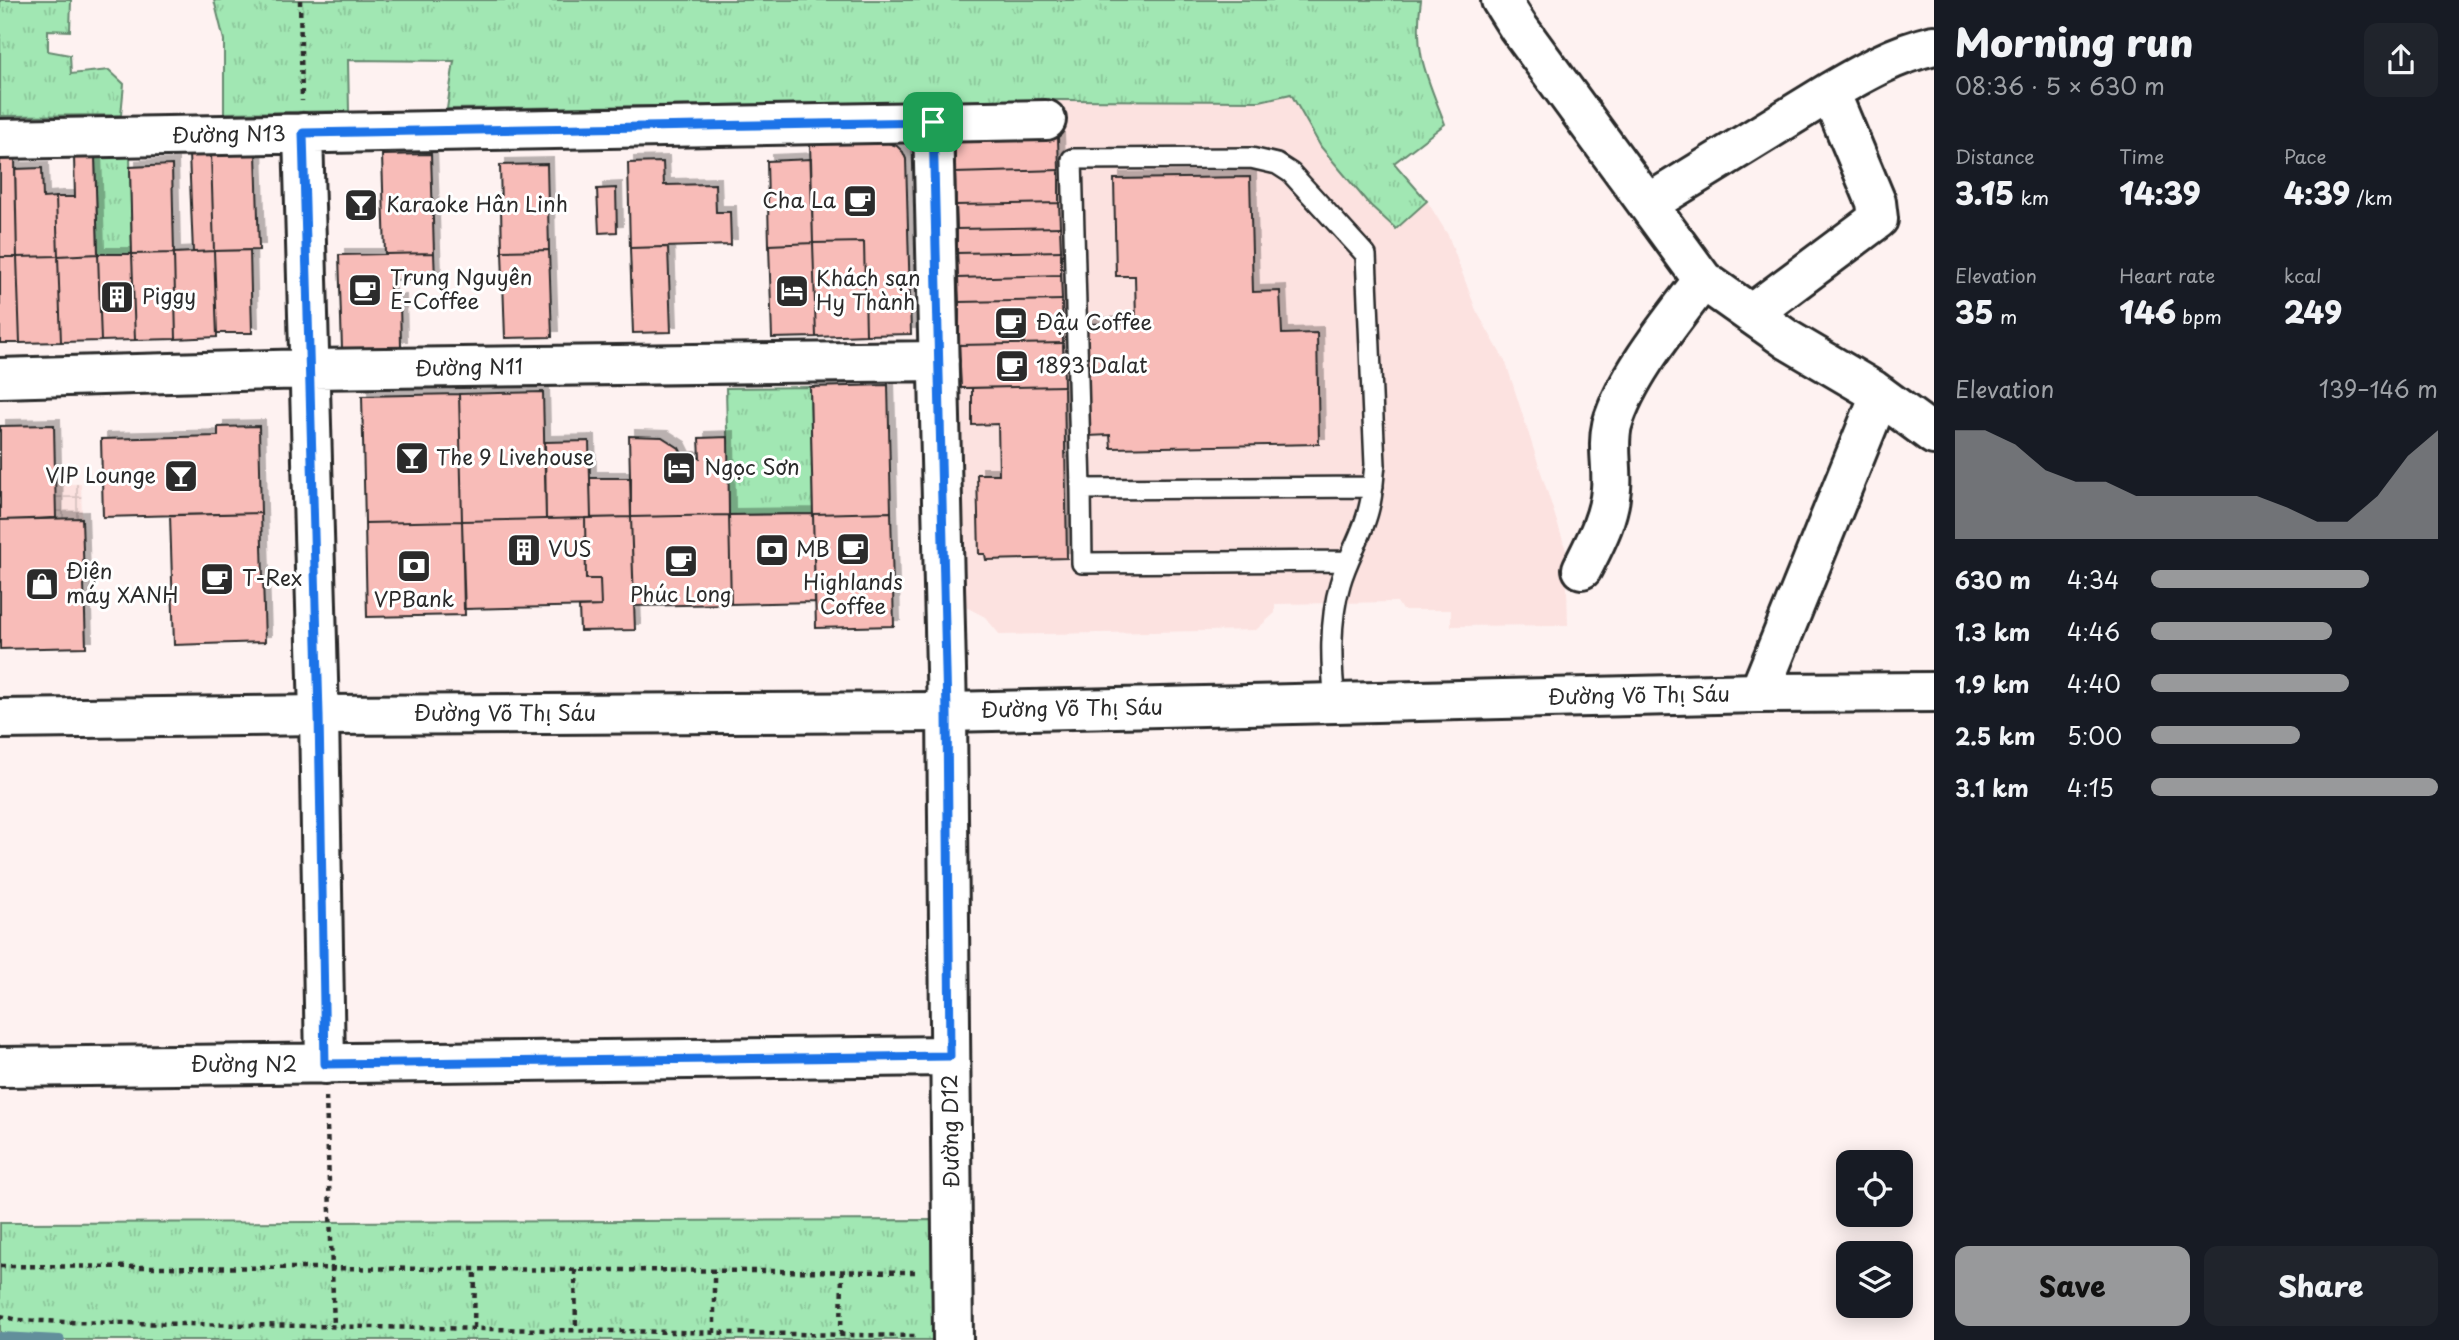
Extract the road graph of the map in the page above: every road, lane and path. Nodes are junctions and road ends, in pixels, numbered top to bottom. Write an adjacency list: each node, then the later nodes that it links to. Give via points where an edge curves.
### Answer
1 (300, 0): 7 (path)
2 (1502, 0): 9 (street)
3 (1934, 45): 4 (street, via 1874,66)
4 (1830, 92): 9 (street); 11 (street, via 1876,202 1878,219)
5 (1046, 120): 6 (street, Đường N13)
6 (933, 122): 7 (street, Đường N13); 12 (street, Đường D12)
7 (303, 133): 8 (street, Đường N13); 13 (street)
8 (0, 139)
9 (1648, 204): 10 (street)
10 (1703, 280): 11 (street); 20 (street, via 1634,377 1612,425 1612,488 1604,526)
11 (1751, 314): 15 (street)
12 (939, 361): 13 (street, Đường N11); 24 (street, Đường D12)
13 (310, 369): 14 (street, Đường N11); 25 (street)
14 (0, 378)
15 (1880, 395): 16 (street); 22 (street)
16 (1934, 435)
17 (1373, 487): 18 (lane); 18 (lane, via 1366,254 1291,173 1264,160 1072,159); 19 (lane, via 1363,527)
18 (1081, 489): 19 (lane, via 1082,563)
19 (1347, 561): 23 (lane, via 1332,642)
20 (1582, 569)
21 (1934, 692): 22 (street, Đường Võ Thị Sáu)
22 (1759, 693): 23 (street, Đường Võ Thị Sáu)
23 (1335, 703): 24 (street, Đường Võ Thị Sáu)
24 (947, 712): 25 (street, Đường Võ Thị Sáu); 27 (street, Đường D12)
25 (319, 715): 26 (street, Đường Võ Thị Sáu); 28 (street)
26 (0, 719)
27 (950, 1056): 28 (street, Đường N2); 43 (street, Đường D12)
28 (325, 1064): 29 (street, Đường N2); 31 (path)
29 (0, 1067)
30 (0, 1266): 31 (path)
31 (333, 1269): 32 (path); 38 (path)
32 (475, 1270): 33 (path); 39 (path)
33 (575, 1270): 34 (path); 40 (path)
34 (714, 1271): 35 (path); 41 (path)
35 (842, 1272): 36 (path); 42 (path)
36 (920, 1272)
37 (0, 1316): 38 (path, via 42,1321)
38 (334, 1327): 39 (path)
39 (474, 1329): 40 (path)
40 (576, 1330): 41 (path)
41 (714, 1333): 42 (path)
42 (841, 1335): 43 (path)
43 (943, 1338)

